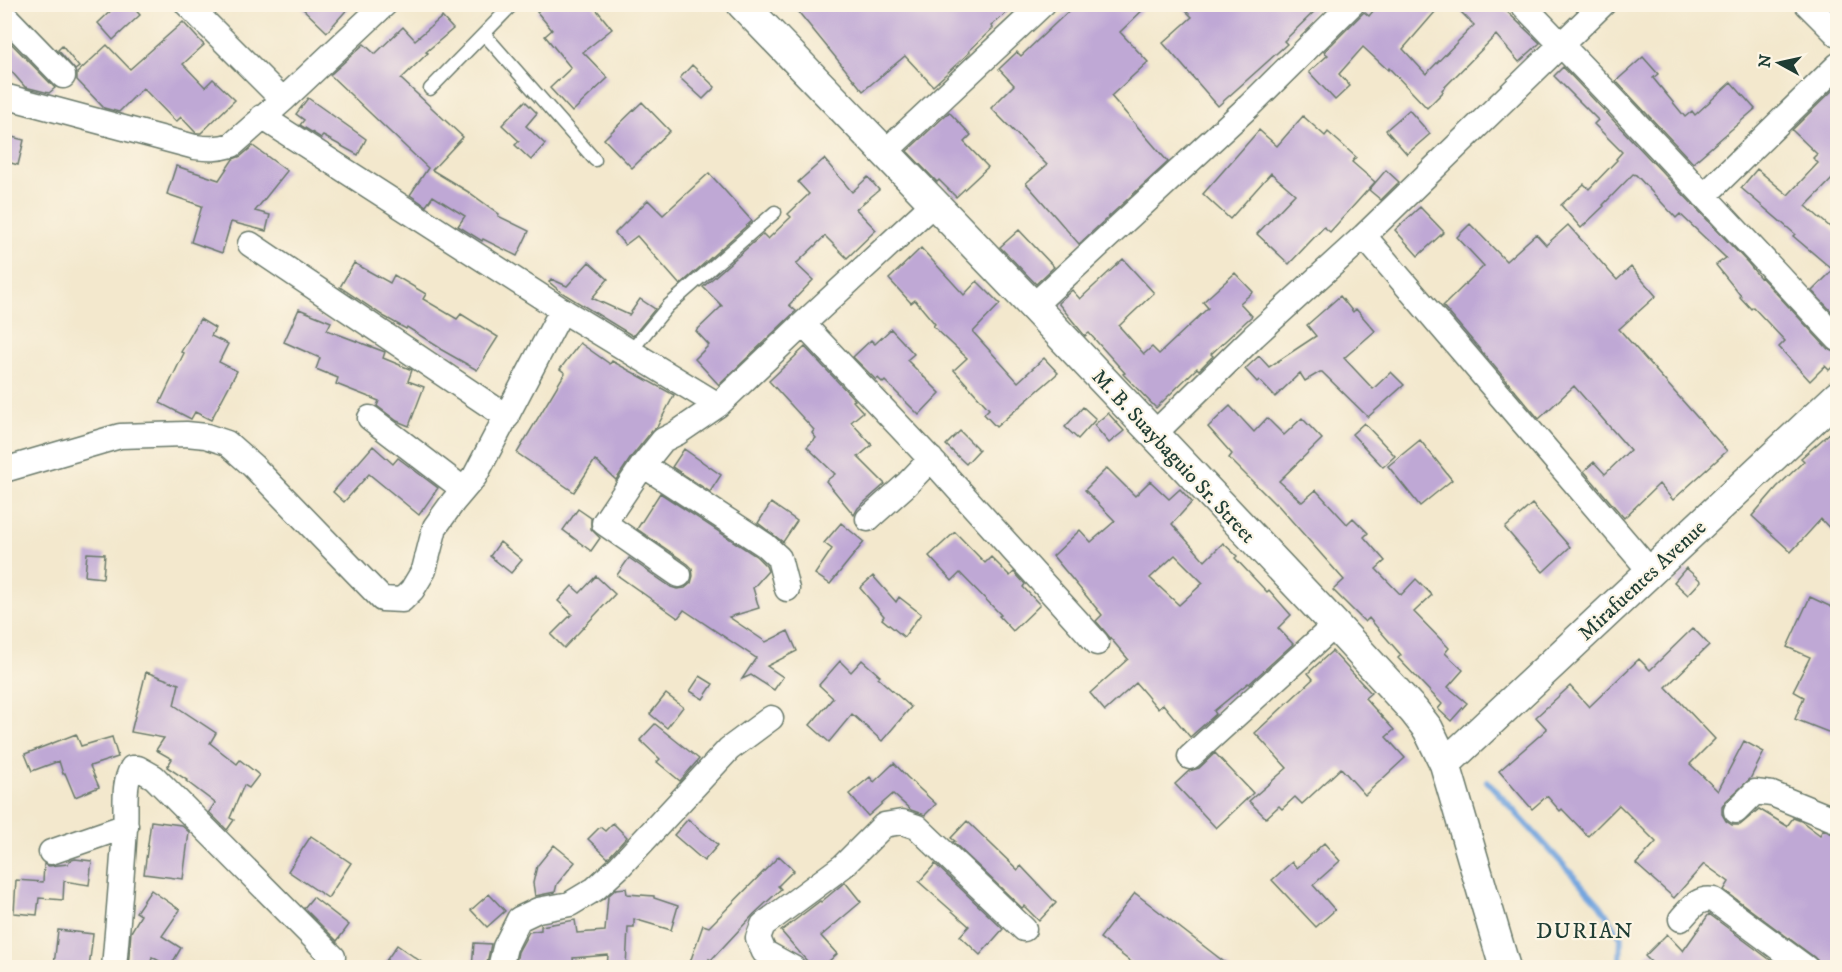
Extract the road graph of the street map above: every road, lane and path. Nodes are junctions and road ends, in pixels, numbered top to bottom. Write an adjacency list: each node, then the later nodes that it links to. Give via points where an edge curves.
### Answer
1 (187, 4): 18 (street)
2 (385, 4): 18 (street)
3 (513, 4): 11 (lane)
4 (742, 4): 20 (street, M. B. Suaybaguio Sr. Street)
5 (1043, 4): 20 (street)
6 (1352, 4): 27 (street, via 1249,106)
7 (1522, 4): 13 (street)
8 (1603, 4): 13 (street)
9 (1807, 4): 12 (street)
10 (4, 15): 15 (street)
11 (485, 35): 16 (lane); 21 (lane)
12 (1838, 35)
13 (1561, 44): 22 (street); 25 (street)
14 (1838, 65): 22 (street)
15 (63, 76)
16 (429, 89)
17 (4, 96): 19 (street, via 212,150 232,145)
18 (283, 100): 19 (street)
19 (262, 117): 28 (street)
20 (884, 153): 23 (street, M. B. Suaybaguio Sr. Street)
21 (595, 160)
22 (1704, 196): 30 (street)
23 (933, 204): 27 (street, M. B. Suaybaguio Sr. Street); 29 (street)
24 (775, 212): 31 (lane, via 668,306)
25 (1364, 236): 36 (street); 42 (street)
26 (250, 244): 34 (street)
27 (1033, 306): 36 (street, M. B. Suaybaguio Sr. Street)
28 (562, 310): 31 (street); 34 (street)
29 (803, 324): 33 (street); 37 (street)
30 (1838, 339)
31 (630, 352): 33 (street)
32 (1838, 396): 42 (street, Mirafuentes Avenue)
33 (718, 405): 38 (street, via 663,440)
34 (507, 417): 40 (street, via 475,476)
35 (370, 418): 40 (street)
36 (1153, 435): 45 (street, M. B. Suaybaguio Sr. Street)
37 (931, 459): 41 (street); 46 (street)
38 (643, 465): 43 (street, via 603,523); 44 (street, via 765,545 779,558)
39 (4, 470): 40 (street, via 120,436 206,436 227,443 253,466 382,599 402,600 424,570 435,527)
40 (463, 489)
41 (868, 519)
42 (1651, 572): 49 (street, Mirafuentes Avenue)
43 (679, 576)
44 (787, 589)
45 (1335, 625): 48 (street); 49 (street, M. B. Suaybaguio Sr. Street, via 1414,711)
46 (1097, 643)
47 (771, 718): 58 (street, via 729,749 595,889 570,904 538,910 519,919)
48 (1190, 757)
49 (1445, 764): 60 (street, M. B. Suaybaguio Sr. Street)
50 (1736, 812): 51 (street, via 1755,792 1763,791)
51 (1838, 821)
52 (126, 826): 53 (street); 56 (street, via 129,774 132,768 138,768 154,777); 57 (street)
53 (51, 852)
54 (1682, 919): 61 (street, via 1697,903 1706,898 1714,900)
55 (1024, 929): 59 (street, via 917,827 902,822 884,825 843,866 763,925 758,938 764,952)
56 (333, 957)
57 (114, 968)
58 (500, 968)
59 (793, 968)
60 (1505, 968)
61 (1806, 968)

